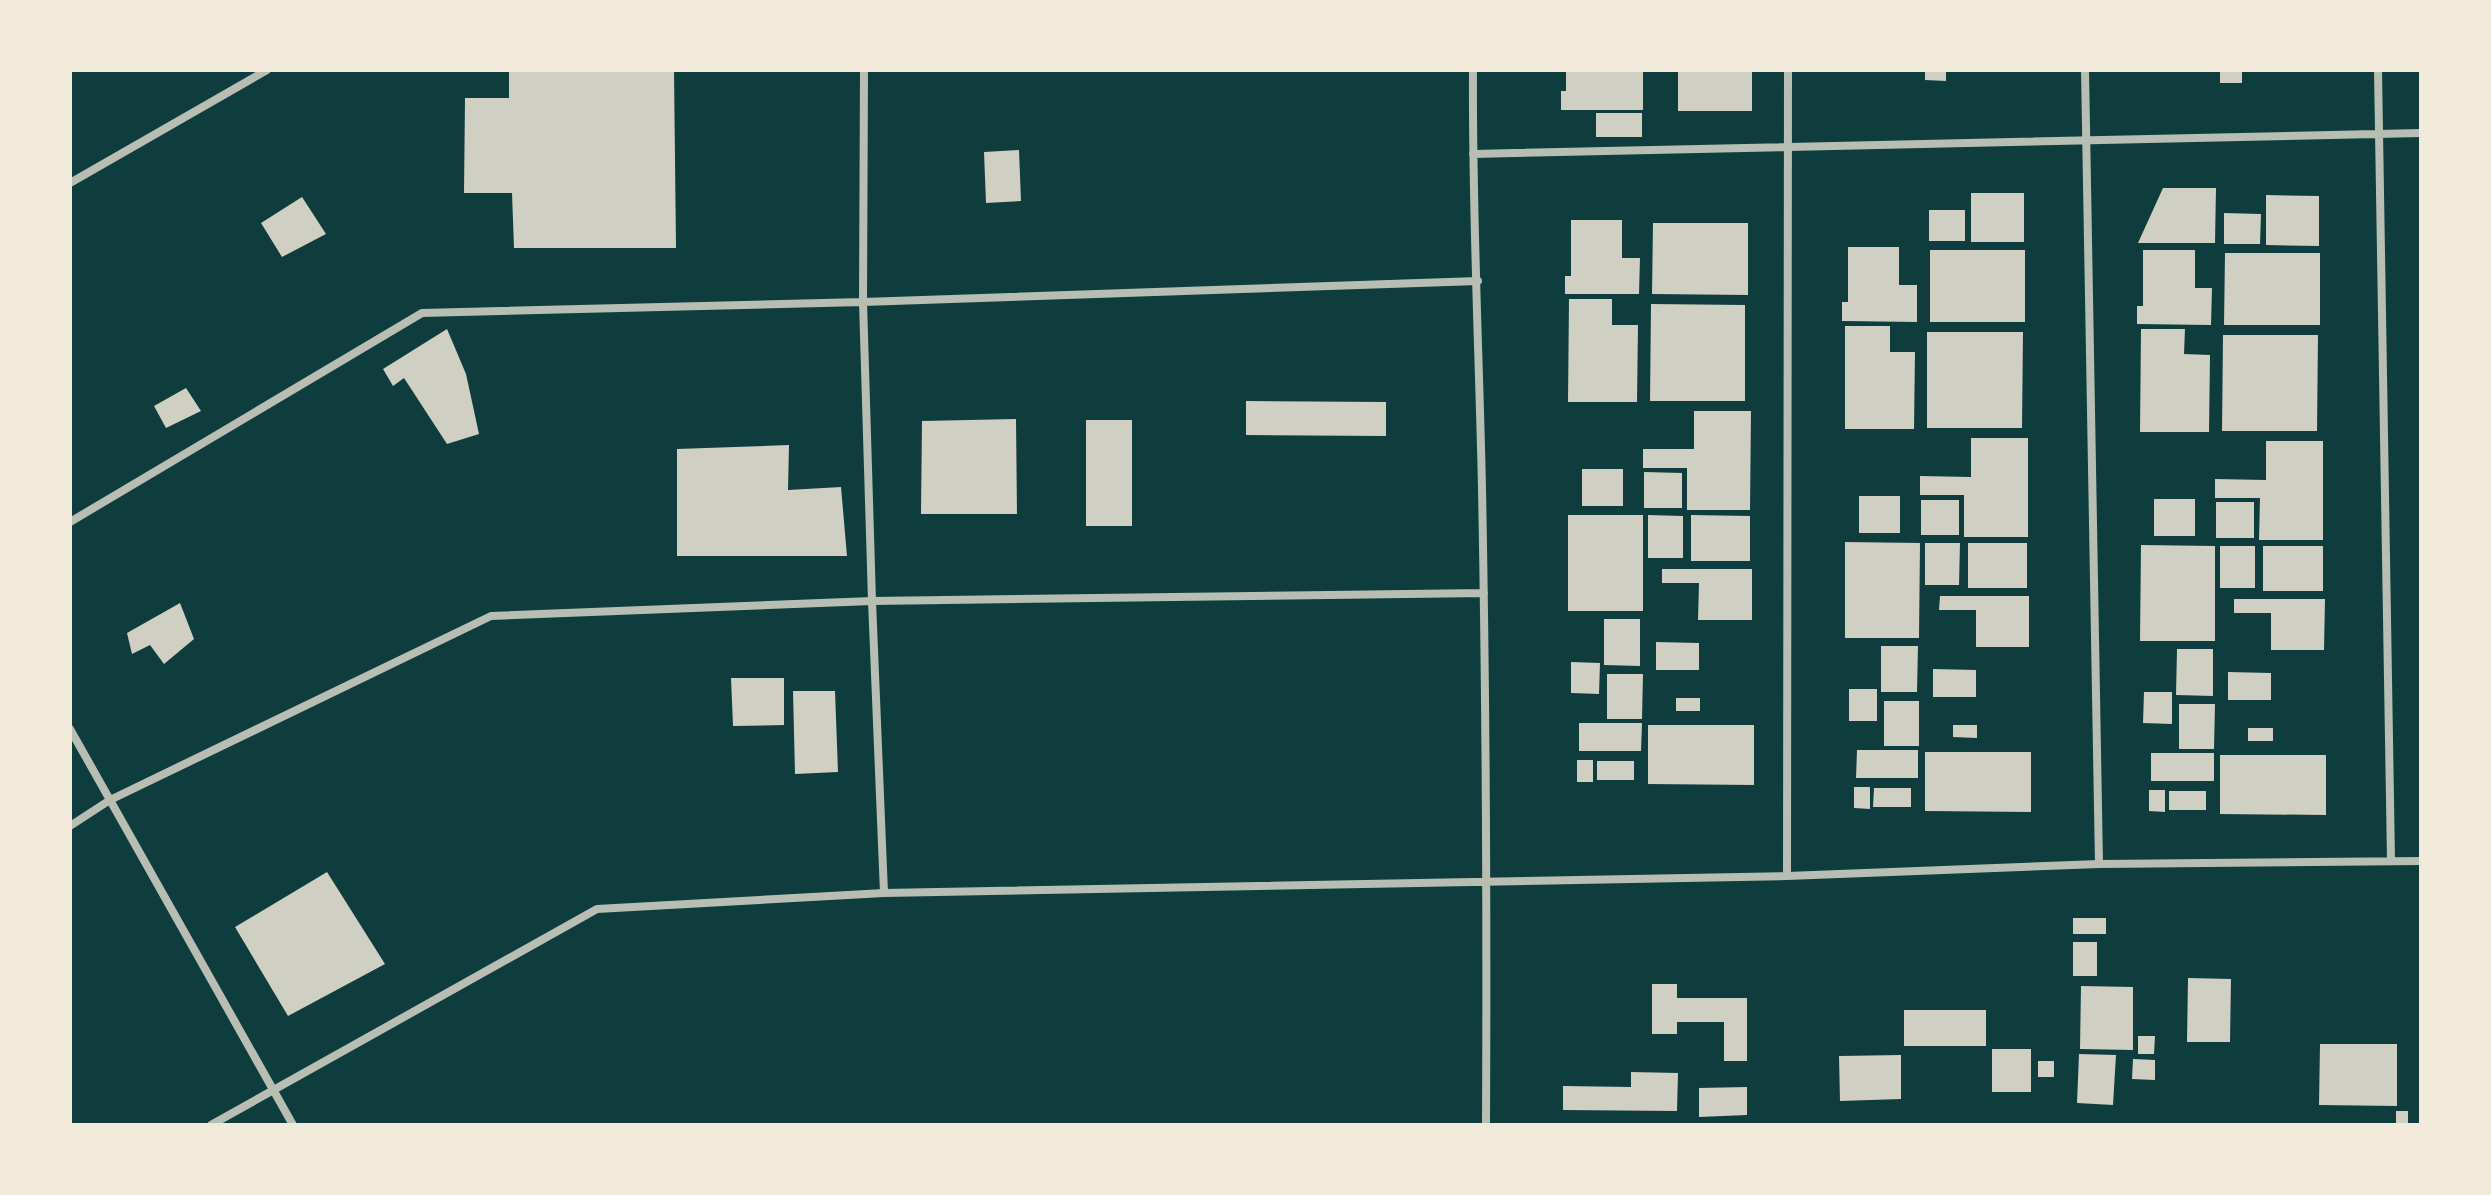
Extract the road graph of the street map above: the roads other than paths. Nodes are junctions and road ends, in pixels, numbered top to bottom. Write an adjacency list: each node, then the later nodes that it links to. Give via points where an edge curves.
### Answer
1 (267, 70): 12 (street)
2 (864, 70): 14 (street)
3 (1473, 70): 11 (street)
4 (1788, 70): 10 (street)
5 (2085, 70): 9 (street)
6 (2378, 70): 8 (street)
7 (2421, 133): 8 (street)
8 (2379, 134): 9 (street); 21 (street)
9 (2087, 141): 10 (street); 23 (street)
10 (1788, 147): 11 (street); 24 (street)
11 (1473, 154): 13 (street)
12 (70, 183)
13 (1478, 281): 14 (street); 16 (street)
14 (863, 302): 15 (street, via 422,313); 17 (street)
15 (70, 522)
16 (1484, 593): 17 (street); 25 (street)
17 (872, 601): 19 (street, via 491,616); 26 (street)
18 (70, 729): 19 (street)
19 (110, 800): 20 (street); 27 (street)
20 (70, 826)
21 (2391, 861): 22 (street); 23 (street)
22 (2421, 861)
23 (2099, 864): 24 (street)
24 (1787, 876): 25 (street)
25 (1487, 882): 26 (street); 30 (street)
26 (884, 893): 27 (street, via 597,909)
27 (274, 1090): 28 (street); 29 (street)
28 (211, 1125)
29 (293, 1125)
30 (1486, 1125)

